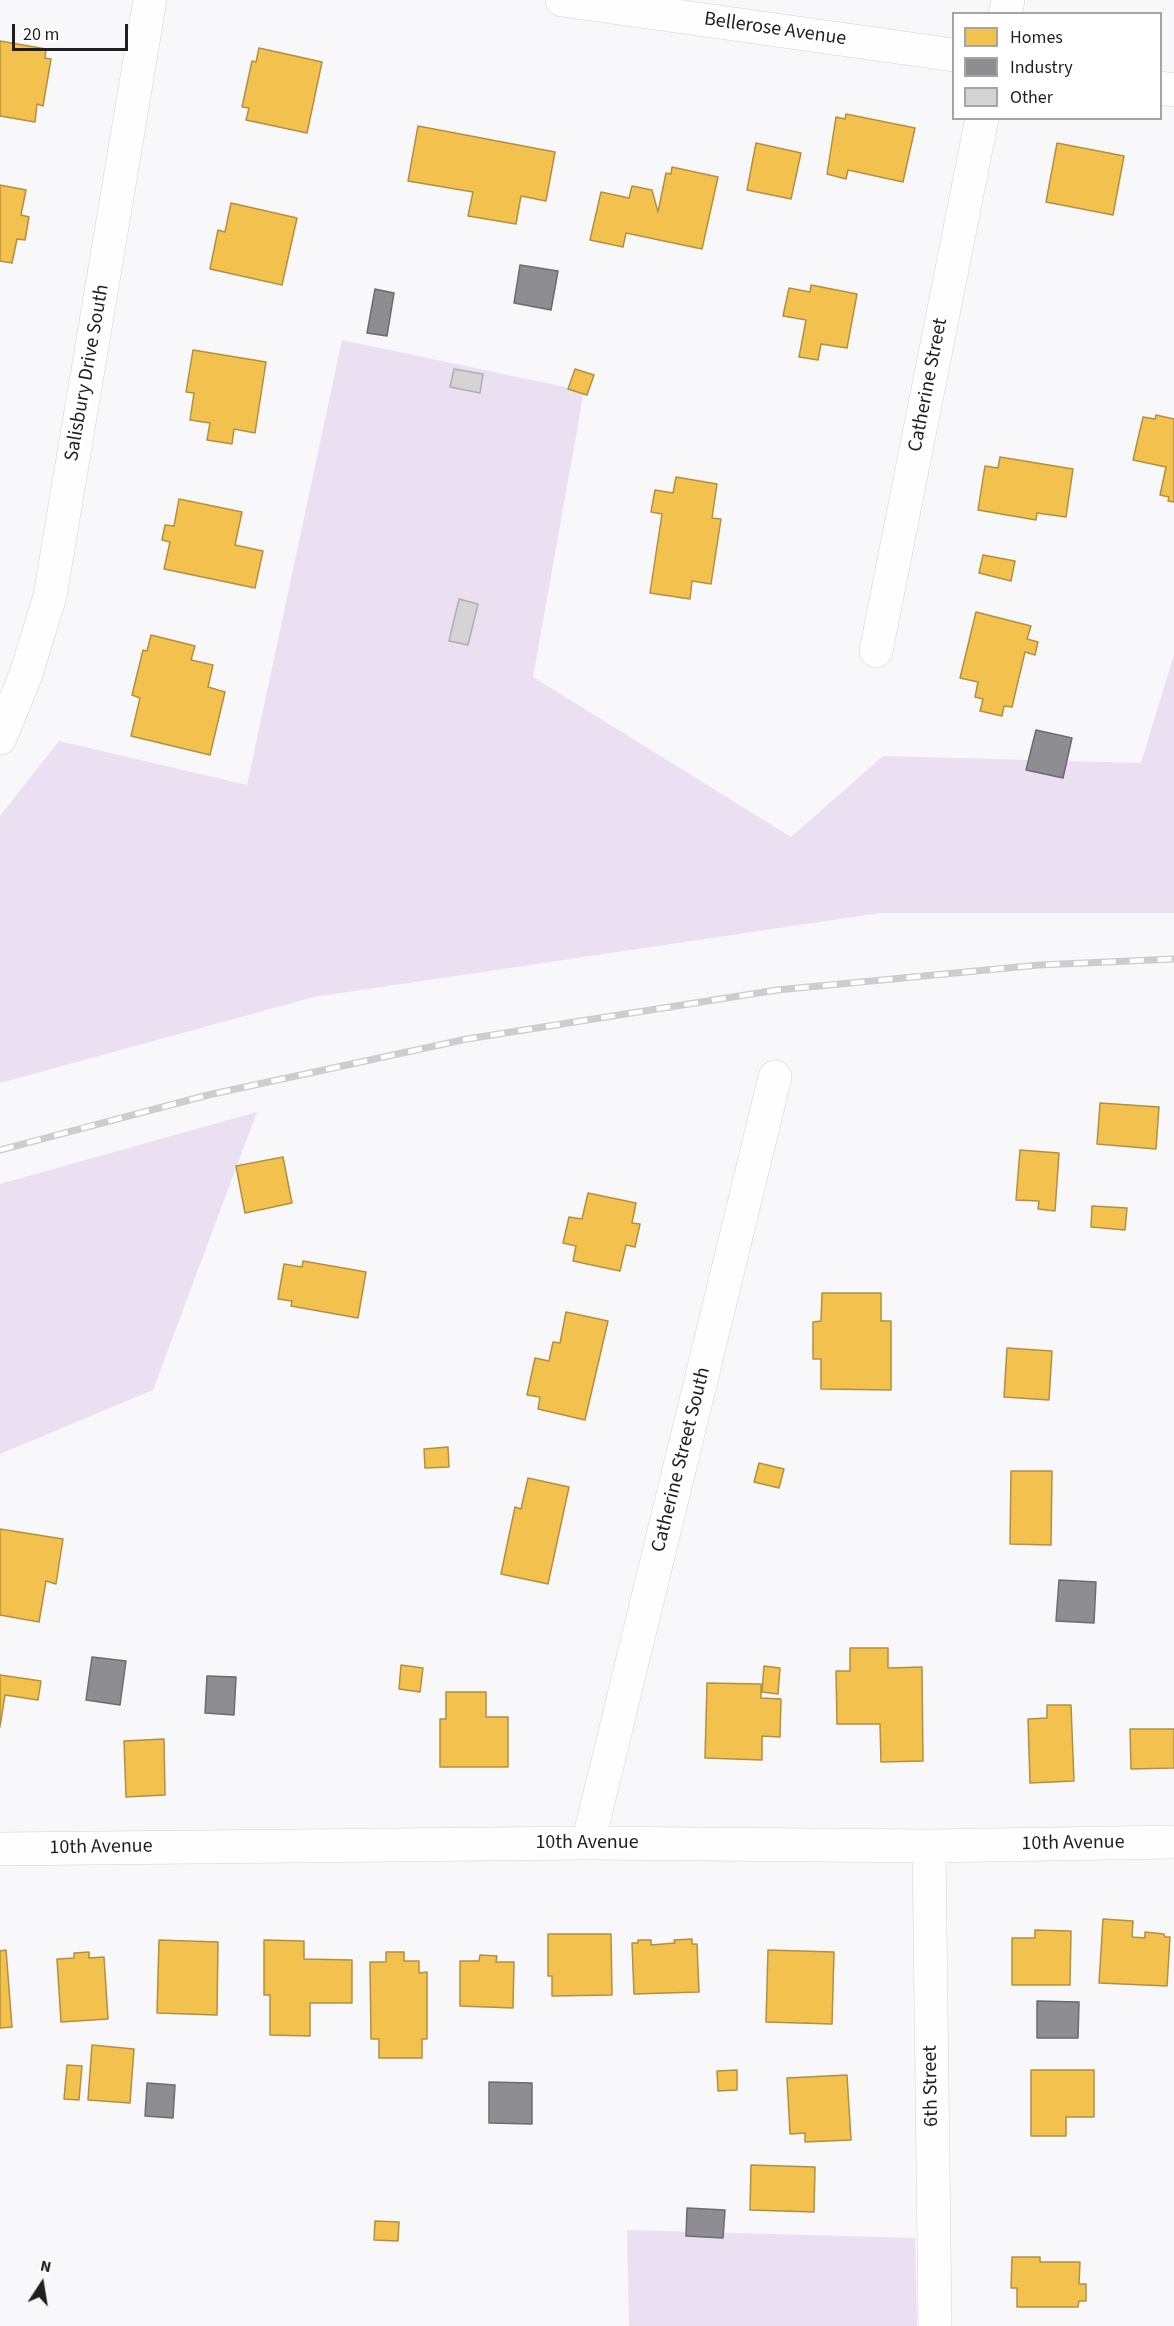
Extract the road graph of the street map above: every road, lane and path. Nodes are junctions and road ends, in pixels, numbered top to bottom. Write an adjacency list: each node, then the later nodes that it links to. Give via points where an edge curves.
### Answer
1 (150, 0): 6 (street, Salisbury Drive South, via 50,596 27,674)
2 (562, 0): 3 (street, Bellerose Avenue)
3 (952, 56)
4 (982, 120): 5 (street, Catherine Street)
5 (876, 651)
6 (0, 738)
7 (775, 1077): 9 (street, Catherine Street South)
8 (1174, 1842): 10 (street, 10th Avenue)
9 (588, 1843): 10 (street, 10th Avenue); 11 (street, 10th Avenue)
10 (929, 1846): 12 (street, 6th Street)
11 (0, 1849)
12 (935, 2326)

